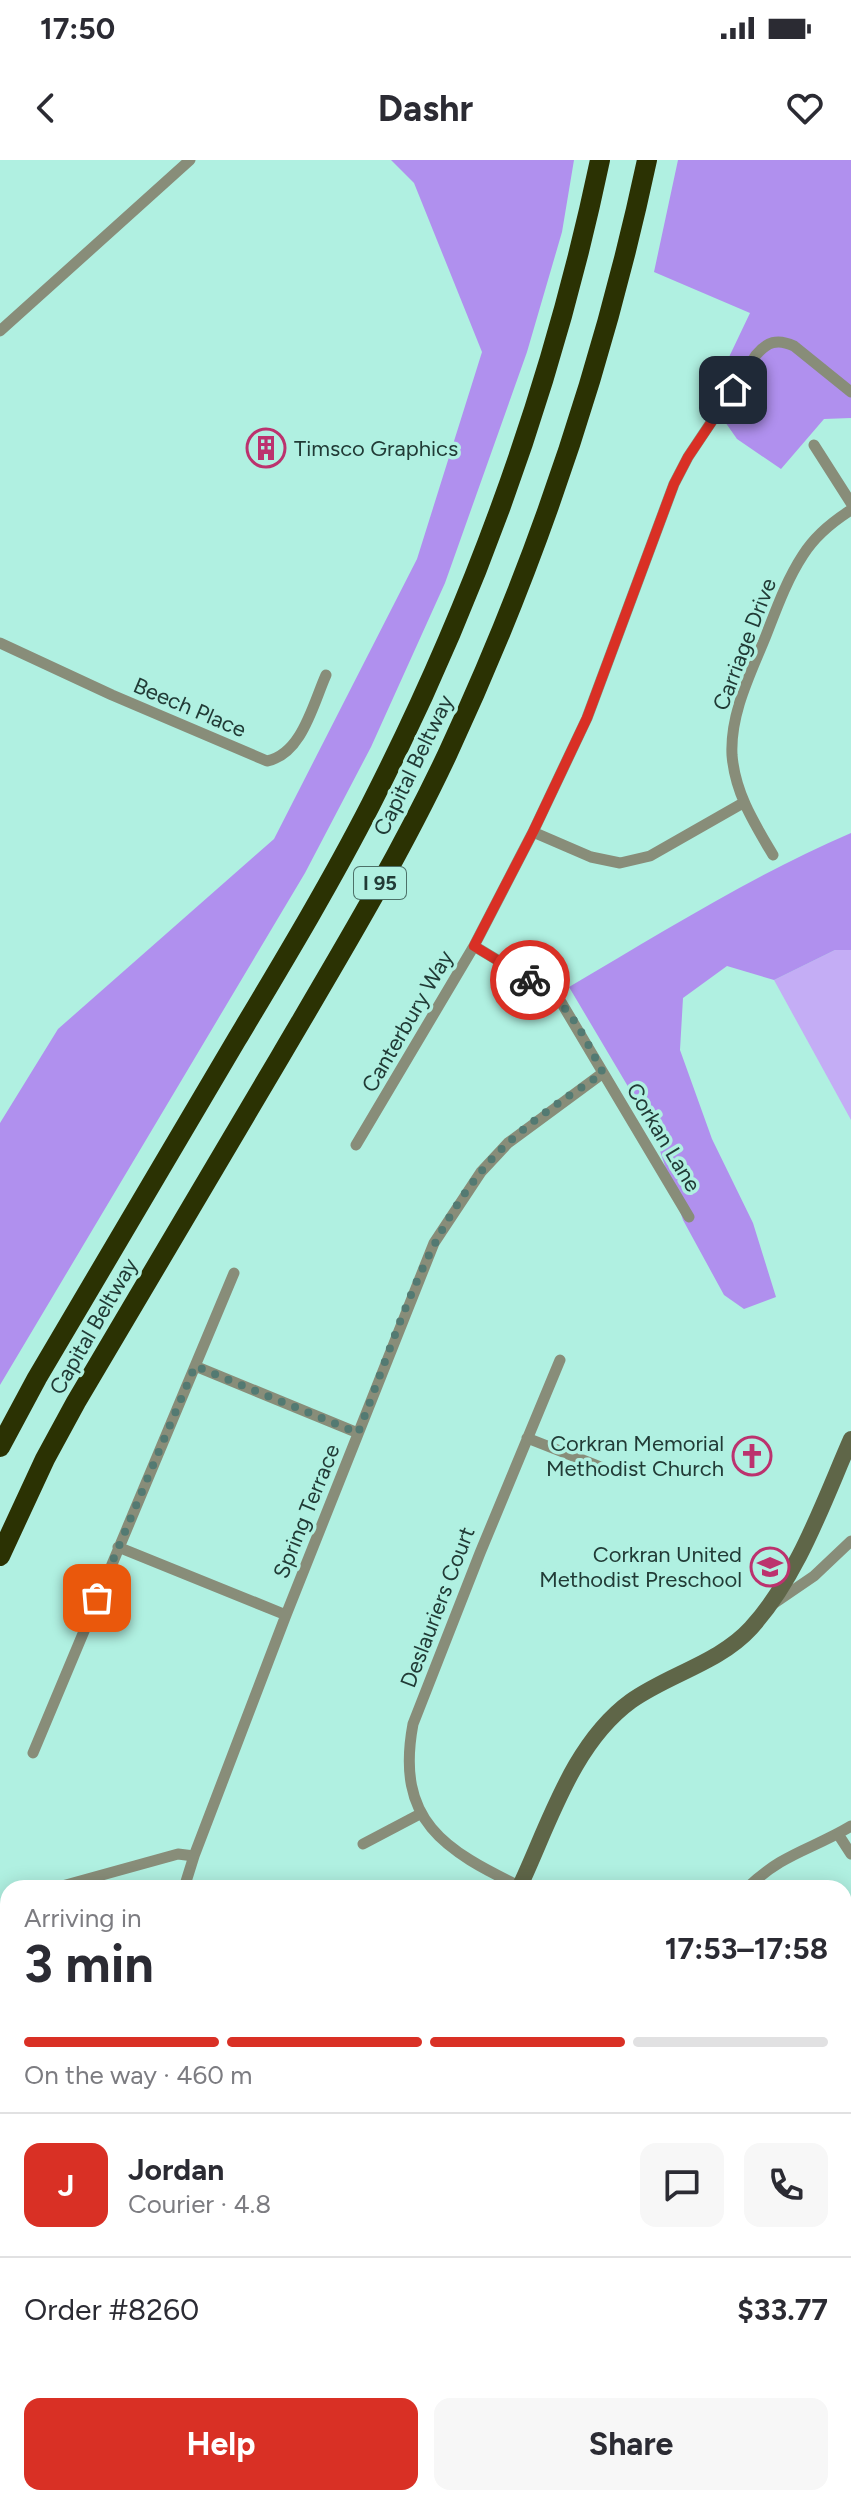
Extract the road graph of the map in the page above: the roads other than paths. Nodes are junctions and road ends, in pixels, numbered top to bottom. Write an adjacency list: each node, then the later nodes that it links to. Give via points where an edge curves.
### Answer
1 (190, 160): 4 (street)
2 (600, 160): 24 (highway, Capital Beltway / I 95, via 566,302 518,458 466,598 404,737 331,879)
3 (647, 160): 28 (highway, Capital Beltway / I 95, via 613,304 561,474 509,615 445,757 357,924 76,1402)
4 (0, 331)
5 (851, 392): 12 (street, Canterbury Way, via 786,342 764,345 756,355 674,484 587,718)
6 (814, 445): 7 (street)
7 (851, 503)
8 (851, 510): 11 (street, Carriage Drive, via 803,554 742,694 732,755)
9 (0, 643): 10 (street, Beech Place, via 267,761 278,759 296,741)
10 (326, 675)
11 (743, 803): 12 (street, via 650,856 620,863 591,857); 13 (street, Carriage Drive)
12 (533, 832): 14 (street, Canterbury Way)
13 (773, 855)
14 (474, 946): 15 (street, Corkan Lane, via 561,1002); 16 (street, Canterbury Way)
15 (603, 1073): 17 (street, Corkan Lane); 21 (street, Spring Terrace, via 508,1143 454,1209 434,1243)
16 (356, 1145)
17 (689, 1217)
18 (234, 1273): 20 (street)
19 (560, 1360): 22 (street, Deslauriers Court)
20 (195, 1366): 21 (street); 27 (street)
21 (358, 1433): 30 (street, Spring Terrace)
22 (527, 1438): 25 (street); 32 (street, Deslauriers Court, via 413,1724 409,1770)
23 (851, 1439): 29 (main road)
24 (0, 1447)
25 (611, 1471)
26 (851, 1541): 29 (street, via 814,1576)
27 (118, 1547): 30 (street); 31 (street)
28 (0, 1556)
29 (769, 1607): 41 (main road, via 719,1653 631,1702 600,1732 566,1785)
30 (286, 1615): 37 (street, Spring Terrace)
31 (33, 1753)
32 (420, 1814): 35 (street); 40 (street, via 456,1852)
33 (851, 1826): 34 (street)
34 (838, 1834): 36 (street); 42 (street, via 787,1856)
35 (363, 1844)
36 (851, 1854)
37 (194, 1856): 38 (street, via 178,1854); 39 (street, Spring Terrace)
38 (84, 1880)
39 (186, 1880)
40 (505, 1880)
41 (524, 1880)
42 (755, 1880)

